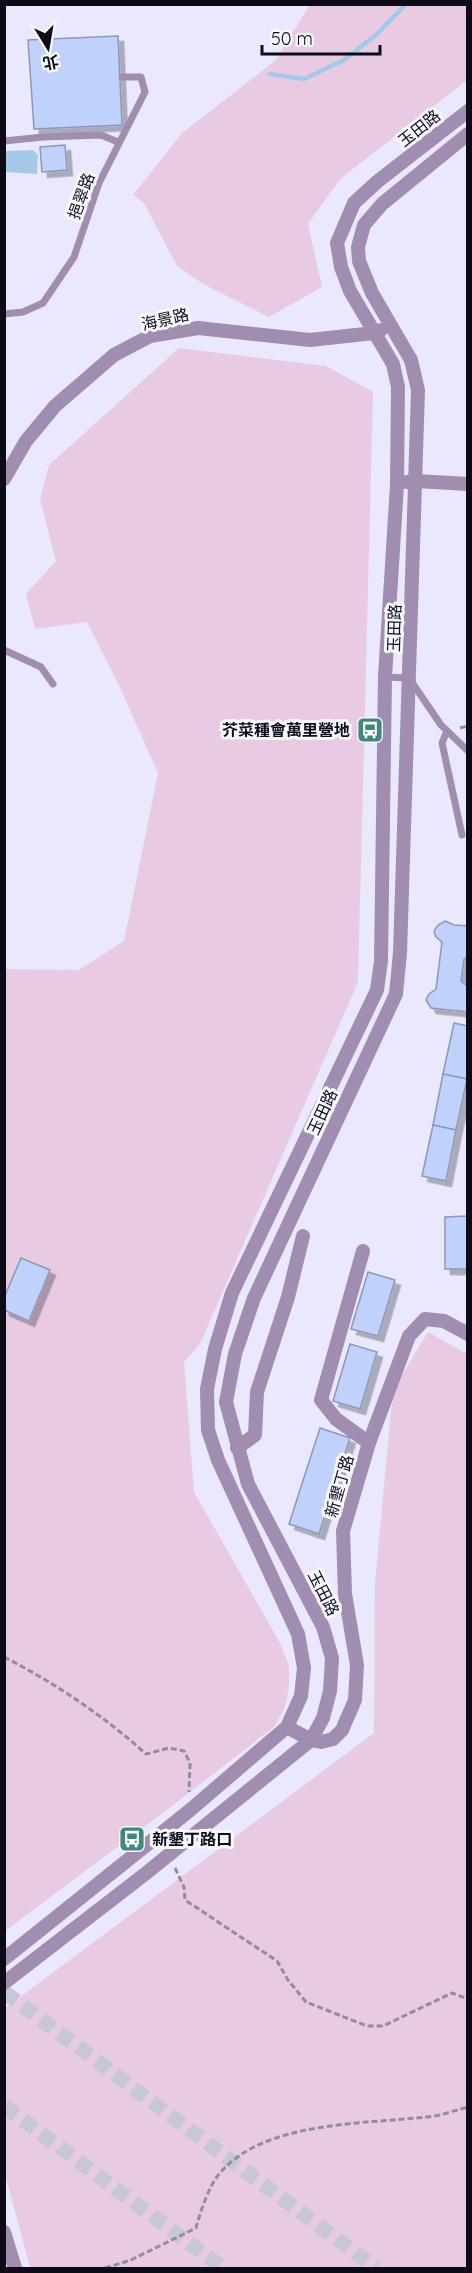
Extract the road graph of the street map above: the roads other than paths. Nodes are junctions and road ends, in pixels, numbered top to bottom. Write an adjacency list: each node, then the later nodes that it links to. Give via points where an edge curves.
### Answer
1 (122, 77): 5 (lane, 挹翠路, via 141,77 145,92)
2 (468, 111): 8 (street, 玉田路, via 354,203 337,243 341,267)
3 (468, 134): 7 (street, 玉田路, via 382,204 364,225 359,261)
4 (4, 141): 5 (lane, via 101,135)
5 (118, 142): 6 (lane, 挹翠路, via 99,183 74,257 43,303 23,312)
6 (4, 314)
7 (390, 325): 8 (street, 海景路); 10 (street, 玉田路, via 411,360 418,390)
8 (374, 333): 9 (street, 海景路, via 310,340 198,328 150,336 114,355 55,406 26,441); 12 (street, 玉田路, via 393,364 398,387)
9 (6, 475)
10 (416, 481): 11 (street); 12 (street); 15 (street, 玉田路)
11 (468, 484)
12 (397, 485): 14 (street, 玉田路)
13 (4, 650): 16 (lane, via 41,666)
14 (385, 677): 15 (lane); 25 (street, 玉田路, via 381,961 376,990 232,1293 207,1389 208,1430 218,1460 298,1634 304,1668 301,1696)
15 (409, 678): 17 (lane); 24 (street, 玉田路, via 396,994 250,1310 235,1354 226,1402)
16 (53, 684)
17 (447, 731): 18 (lane); 19 (lane, via 442,743)
18 (468, 751)
19 (462, 835)
20 (303, 1236): 24 (street, via 257,1392 255,1436)
21 (363, 1251): 23 (street, via 321,1400 336,1419)
22 (468, 1334): 23 (street, 新墾丁路, via 444,1321 425,1319 413,1330)
23 (369, 1443): 26 (street, 新墾丁路, via 343,1531 345,1594 357,1665 355,1700 342,1730 333,1739)
24 (237, 1448): 26 (street, 玉田路, via 248,1484 323,1626 332,1658 330,1692 323,1718)
25 (287, 1728): 26 (street); 27 (street, 玉田路)
26 (311, 1740): 28 (street, 玉田路)
27 (4, 1959)
28 (4, 1983)
29 (4, 2232): 30 (street)
30 (15, 2268)

